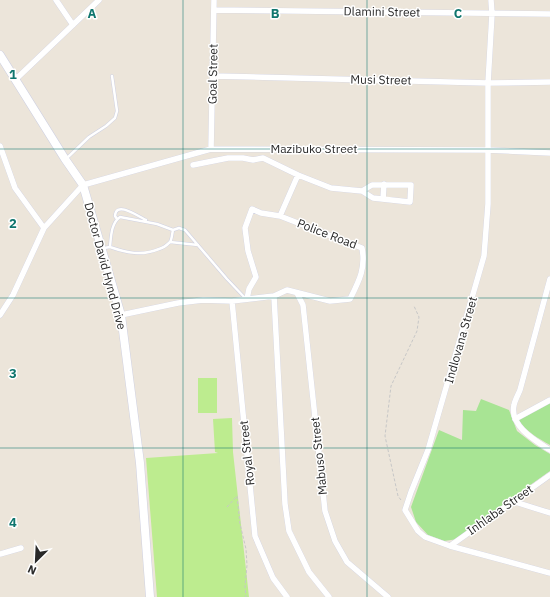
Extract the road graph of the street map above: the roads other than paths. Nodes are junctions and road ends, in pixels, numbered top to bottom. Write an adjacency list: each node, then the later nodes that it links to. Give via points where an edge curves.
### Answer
1 (56, 0): 8 (street)
2 (99, 0): 8 (street)
3 (214, 0): 5 (street, Goal Street)
4 (491, 0): 6 (street, Indlovana Street)
5 (214, 10): 6 (street, Dlamini Street); 11 (street, Goal Street)
6 (492, 14): 7 (street, Dlamini Street); 14 (street, Indlovana Street)
7 (550, 14)
8 (73, 25): 12 (street)
9 (0, 55): 12 (main road, Doctor David Hynd Drive)
10 (112, 76): 19 (lane, via 117,111 115,118)
11 (213, 76): 14 (street, Musi Street); 16 (street, Goal Street)
12 (15, 80): 19 (main road, Doctor David Hynd Drive)
13 (550, 82): 14 (street, Musi Street)
14 (488, 83): 17 (street, Indlovana Street)
15 (0, 146): 29 (street, via 15,188)
16 (211, 149): 17 (street, Mazibuko Street); 23 (street, Mazibuko Street)
17 (488, 150): 18 (street, Mazibuko Street); 47 (street, Indlovana Street, via 488,204 484,256 428,450 405,510 418,531 425,537)
18 (550, 153)
19 (65, 159): 23 (main road, Doctor David Hynd Drive)
20 (194, 164): 21 (street, via 228,158 263,158)
21 (298, 175): 24 (street, via 331,188); 26 (street)
22 (384, 184): 24 (street, via 372,185); 25 (street); 25 (street, via 411,185 410,202)
23 (83, 185): 29 (street); 33 (main road, Doctor David Hynd Drive)
24 (362, 191): 25 (street, via 373,198)
25 (383, 199)
26 (280, 216): 35 (street, Police Road, via 362,248 364,258 361,276 350,298 330,301); 37 (street, Police Road, via 252,209 245,228 248,251 256,277)
27 (117, 218): 28 (lane); 28 (lane, via 115,212 121,209); 33 (lane)
28 (152, 223): 30 (lane)
29 (44, 228): 39 (street, via 13,295)
30 (173, 230): 31 (lane); 32 (lane, via 185,230)
31 (170, 242): 32 (lane); 33 (lane, via 153,252 140,254)
32 (199, 246): 37 (lane)
33 (106, 247): 40 (main road, Doctor David Hynd Drive)
34 (550, 279): 42 (street, via 520,390 513,407)
35 (297, 293): 36 (street, Police Road, via 287,290); 54 (street, Mabuso Street, via 303,305 325,511 347,562)
36 (274, 296): 37 (street, Police Road); 53 (street, via 284,497 289,531 309,572)
37 (247, 299): 38 (street, Police Road)
38 (232, 301): 40 (street, Police Road, via 197,301); 52 (street, Royal Street, via 255,536 273,578)
39 (0, 315)
40 (121, 315): 51 (main road, Doctor David Hynd Drive, via 140,463)
41 (550, 400): 42 (street)
42 (515, 419): 43 (street, via 528,436)
43 (550, 450)
44 (550, 475): 45 (street, Inhlaba Street)
45 (512, 501): 46 (street); 47 (street, Inhlaba Street)
46 (550, 513)
47 (450, 546): 50 (street)
48 (21, 548): 49 (street)
49 (0, 554)
50 (550, 573)
51 (150, 597)
52 (287, 597)
53 (329, 597)
54 (388, 597)

